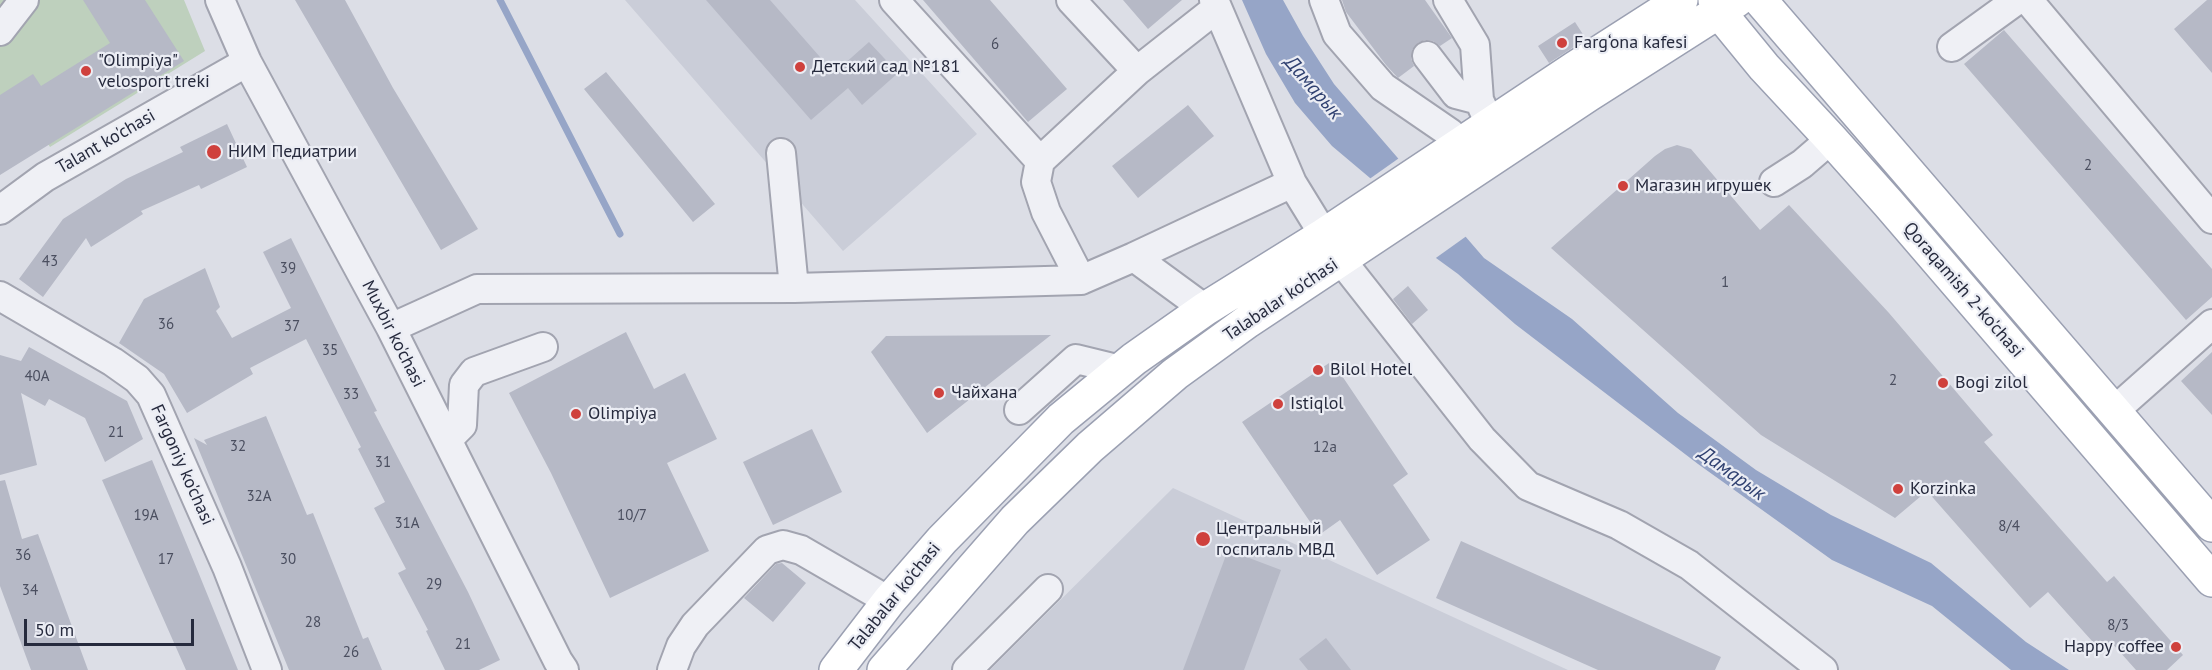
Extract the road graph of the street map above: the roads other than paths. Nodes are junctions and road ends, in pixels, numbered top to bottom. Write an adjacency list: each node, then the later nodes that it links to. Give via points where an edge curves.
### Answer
1 (24, 0): 13 (street)
2 (220, 0): 16 (street, Muxbir ko'chasi)
3 (894, 0): 22 (street)
4 (1071, 0): 17 (street)
5 (1324, 0): 20 (street, via 1337,34 1383,87)
6 (1448, 0): 18 (street, via 1474,45)
7 (1681, 0): 18 (main road, Talabalar ko'chasi)
8 (1760, 0): 39 (main road, Qoraqamish 2-ko'chasi)
9 (2017, 0): 14 (street)
10 (2028, 0): 27 (street)
11 (1215, 4): 17 (street); 25 (street)
12 (1724, 4): 19 (main road, Qoraqamish 2-ko'chasi, via 1764,67); 23 (main road, Talabalar ko'chasi, via 1617,76)
13 (0, 30)
14 (1952, 47)
15 (1427, 56): 18 (street, via 1456,94)
16 (248, 62): 26 (street, Talant ko'chasi, via 45,177); 35 (street, Muxbir ko'chasi)
17 (1137, 71): 22 (street)
18 (1485, 112): 20 (main road, Talabalar ko'chasi)
19 (1831, 139): 24 (street); 42 (main road, Qoraqamish 2-ko'chasi)
20 (1461, 144): 23 (main road, Talabalar ko'chasi)
21 (781, 153): 31 (street)
22 (1040, 161): 30 (street, via 1036,182 1046,212)
23 (1442, 175): 28 (main road, Talabalar ko'chasi)
24 (1774, 182)
25 (1292, 183): 28 (street); 29 (street)
26 (0, 210)
27 (2212, 219)
28 (1333, 248): 33 (main road, Talabalar ko'chasi); 49 (main road, Talabalar ko'chasi, via 1090,447 1015,520); 51 (street, via 1482,439 1528,486 1619,525 1689,565)
29 (1134, 257): 30 (street); 33 (street)
30 (1081, 280): 31 (street)
31 (794, 288): 35 (street, via 477,289)
32 (0, 296): 45 (street, Fargoniy ko'chasi, via 113,363 137,379 151,395)
33 (1205, 309): 37 (main road, Talabalar ko'chasi)
34 (2212, 324): 39 (street)
35 (391, 328): 40 (street, Muxbir ko'chasi)
36 (543, 347): 40 (street, via 474,372 464,385 462,425)
37 (1121, 370): 38 (street, via 1077,359); 44 (main road, Talabalar ko'chasi, via 1062,419 942,540)
38 (1019, 410)
39 (2114, 411): 41 (main road, Qoraqamish 2-ko'chasi)
40 (446, 437): 46 (street, Muxbir ko'chasi)
41 (2212, 525)
42 (2212, 580)
43 (1048, 589): 50 (street)
44 (889, 601): 47 (street, via 801,550 783,545 767,550 695,626 681,646); 48 (main road, Talabalar ko'chasi)
45 (267, 670)
46 (564, 670)
47 (672, 670)
48 (836, 670)
49 (884, 670)
50 (967, 670)
51 (1822, 670)

